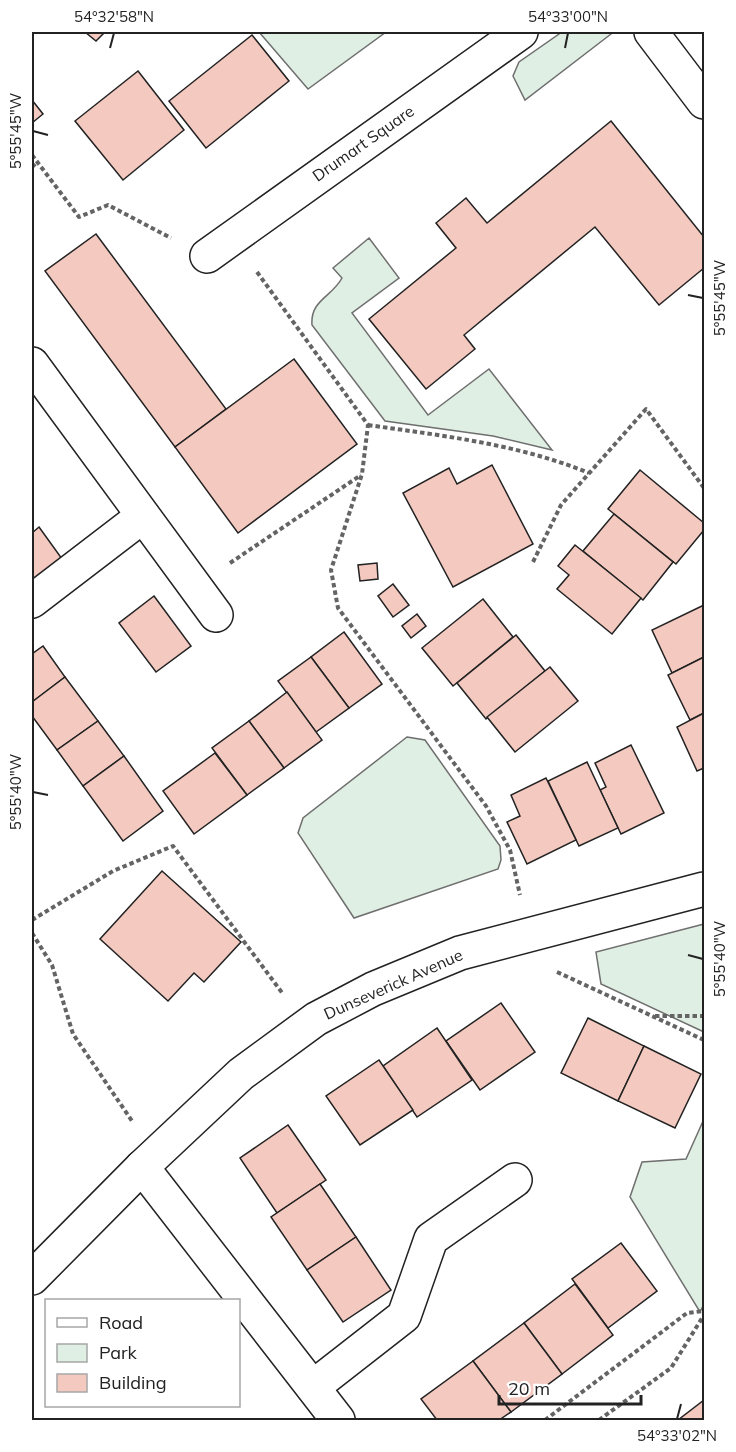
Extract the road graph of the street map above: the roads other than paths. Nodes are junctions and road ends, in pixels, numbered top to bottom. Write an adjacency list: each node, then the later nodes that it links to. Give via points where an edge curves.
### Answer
1 (520, 32): 4 (street, Drumart Square)
2 (651, 32): 3 (street)
3 (705, 102)
4 (219, 247)
5 (32, 364): 6 (street)
6 (143, 516): 7 (street); 8 (street)
7 (32, 601)
8 (216, 615)
9 (705, 889): 10 (street, Dunseverick Avenue, via 460,953 373,989 307,1026 241,1074)
10 (148, 1161): 12 (street, Dunseverick Avenue); 13 (street)
11 (515, 1180): 13 (street, via 431,1239 404,1316)
12 (32, 1278)
13 (313, 1387): 14 (street)
14 (338, 1420)

